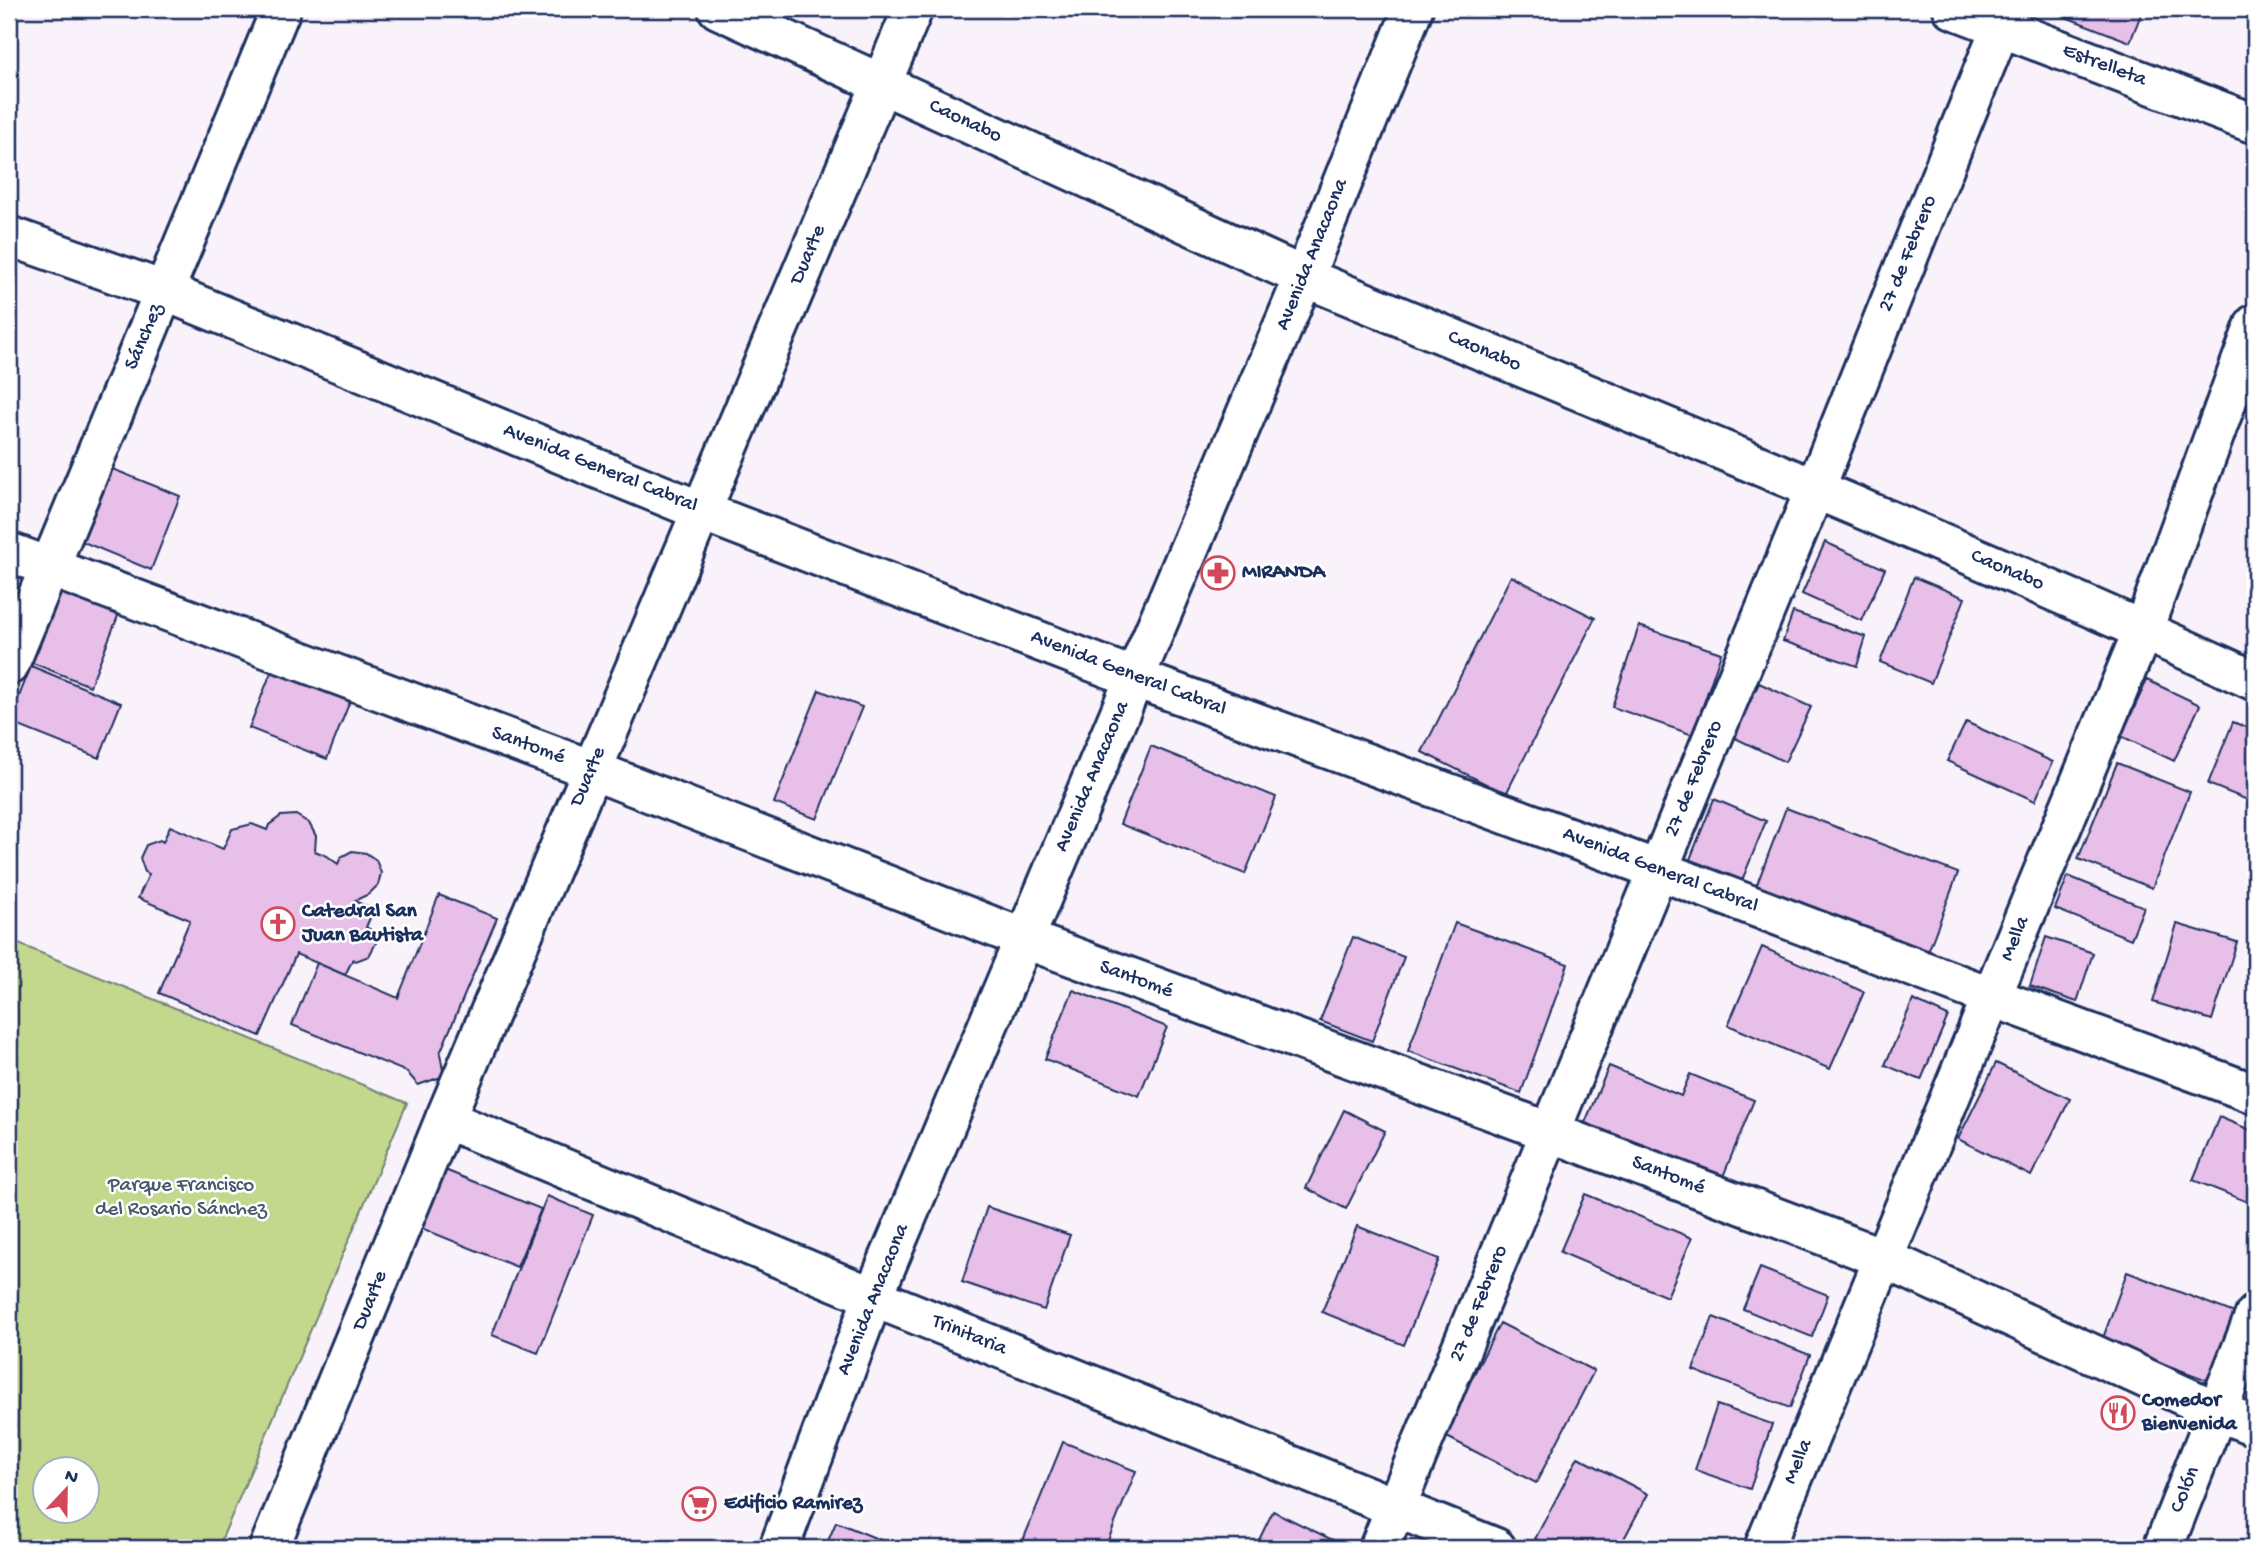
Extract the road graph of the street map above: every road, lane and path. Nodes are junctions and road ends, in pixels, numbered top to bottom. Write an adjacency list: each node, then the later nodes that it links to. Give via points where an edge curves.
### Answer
1 (281, 9): 11 (street, Sánchez)
2 (718, 9): 7 (street, Caonabo)
3 (913, 9): 7 (street, Duarte)
4 (1413, 9): 10 (street, Avenida Anacaona)
5 (1953, 9): 6 (street, Estrelleta)
6 (2004, 18): 8 (street, Estrelleta); 13 (street, 27 de Febrero)
7 (881, 83): 10 (street, Caonabo); 14 (street, Duarte)
8 (2255, 124)
9 (9, 236): 11 (street, Avenida General Cabral)
10 (1304, 278): 13 (street, Caonabo); 19 (street, Avenida Anacaona)
11 (164, 291): 14 (street, Avenida General Cabral); 16 (street, Sánchez)
12 (2255, 324): 17 (street, Mella)
13 (1815, 489): 17 (street, Caonabo); 22 (street, 27 de Febrero)
14 (701, 511): 19 (street, Avenida General Cabral); 21 (street, Duarte)
15 (9, 552): 16 (street, Santomé)
16 (48, 568): 18 (street, Sánchez); 21 (street, Santomé)
17 (2143, 630): 20 (street, Caonabo); 24 (street, Mella)
18 (9, 665)
19 (1135, 678): 22 (street, Avenida General Cabral); 23 (street, Avenida Anacaona)
20 (2255, 681)
21 (592, 769): 23 (street, Santomé); 26 (street, Duarte)
22 (1658, 870): 24 (street, Avenida General Cabral); 27 (street, 27 de Febrero)
23 (1025, 939): 27 (street, Santomé); 29 (street, Avenida Anacaona)
24 (1992, 997): 25 (street, Avenida General Cabral); 28 (street, Mella)
25 (2255, 1094)
26 (445, 1119): 29 (street, Trinitaria); 34 (street, Duarte)
27 (1550, 1132): 28 (street, Santomé); 33 (street, 27 de Febrero)
28 (1883, 1258): 31 (street, Santomé); 38 (street, Mella)
29 (873, 1297): 33 (street, Trinitaria); 35 (street, Avenida Anacaona)
30 (2255, 1315): 31 (street, Colón)
31 (2217, 1412): 32 (street, Santomé); 39 (street, Colón)
32 (2255, 1426)
33 (1396, 1507): 36 (street, 27 de Febrero); 37 (street, Trinitaria)
34 (270, 1548)
35 (779, 1548)
36 (1379, 1548)
37 (1496, 1548)
38 (1763, 1548)
39 (2163, 1548)

